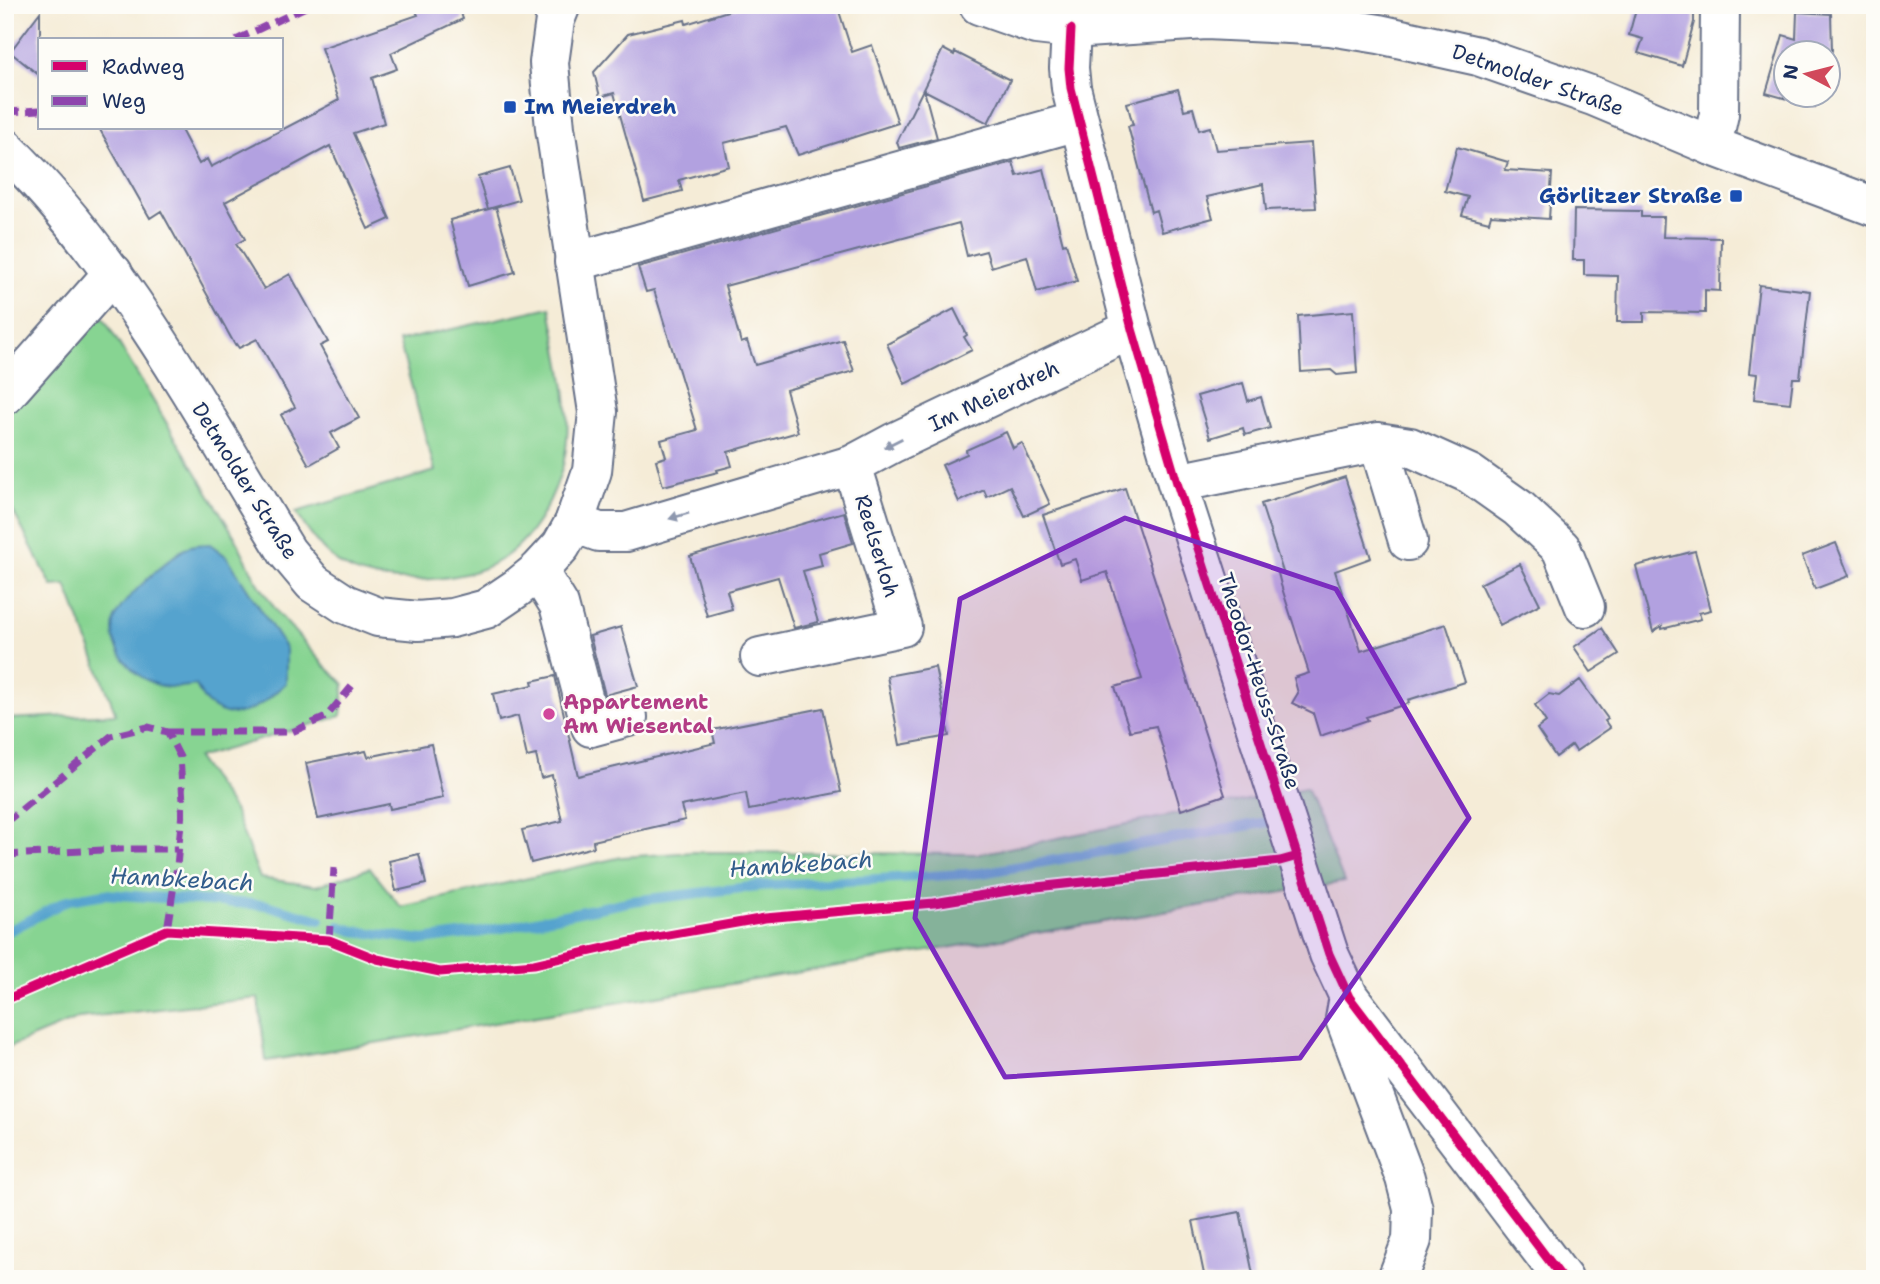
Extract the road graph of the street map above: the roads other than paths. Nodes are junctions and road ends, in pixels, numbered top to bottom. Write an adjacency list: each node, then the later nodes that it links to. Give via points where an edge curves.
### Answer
1 (561, 5): 10 (street, Detmolder Straße, via 549,63)
2 (979, 5): 5 (street, Detmolder Straße, via 1036,25)
3 (1720, 5): 7 (street, via 1719,114)
4 (1282, 14): 5 (street, Detmolder Straße); 7 (street, Detmolder Straße, via 1478,56 1594,96)
5 (1071, 29): 6 (street, Theodor-Heuss-Straße, via 1069,68)
6 (1078, 121): 10 (street); 12 (street, Theodor-Heuss-Straße)
7 (1712, 146): 9 (street, Detmolder Straße)
8 (5, 148): 11 (street, Detmolder Straße, via 41,183)
9 (1875, 207)
10 (575, 262): 17 (street, Detmolder Straße, via 598,412 592,471)
11 (113, 273): 13 (street); 19 (street, Detmolder Straße, via 287,552 313,583 345,604 378,617 418,621 486,609)
12 (1132, 329): 15 (street, Im Meierdreh, one-way to 15); 16 (street, Theodor-Heuss-Straße)
13 (5, 394)
14 (1378, 442): 16 (street); 18 (street); 20 (street, via 1410,447 1470,474 1518,508 1561,548)
15 (852, 466): 17 (street, Im Meierdreh, one-way to 17, via 626,531 599,532); 21 (street, Reelserloh, via 911,626)
16 (1177, 483): 23 (street, Theodor-Heuss-Straße, via 1329,954)
17 (574, 523): 19 (street, Detmolder Straße, via 561,546)
18 (1408, 541)
19 (538, 570): 22 (street, via 559,605 591,727)
20 (1585, 607)
21 (760, 657)
22 (628, 717)
23 (1349, 997): 24 (street, via 1345,1019 1413,1209 1412,1240); 25 (street, Theodor-Heuss-Straße)
24 (1396, 1279)
25 (1563, 1279)

